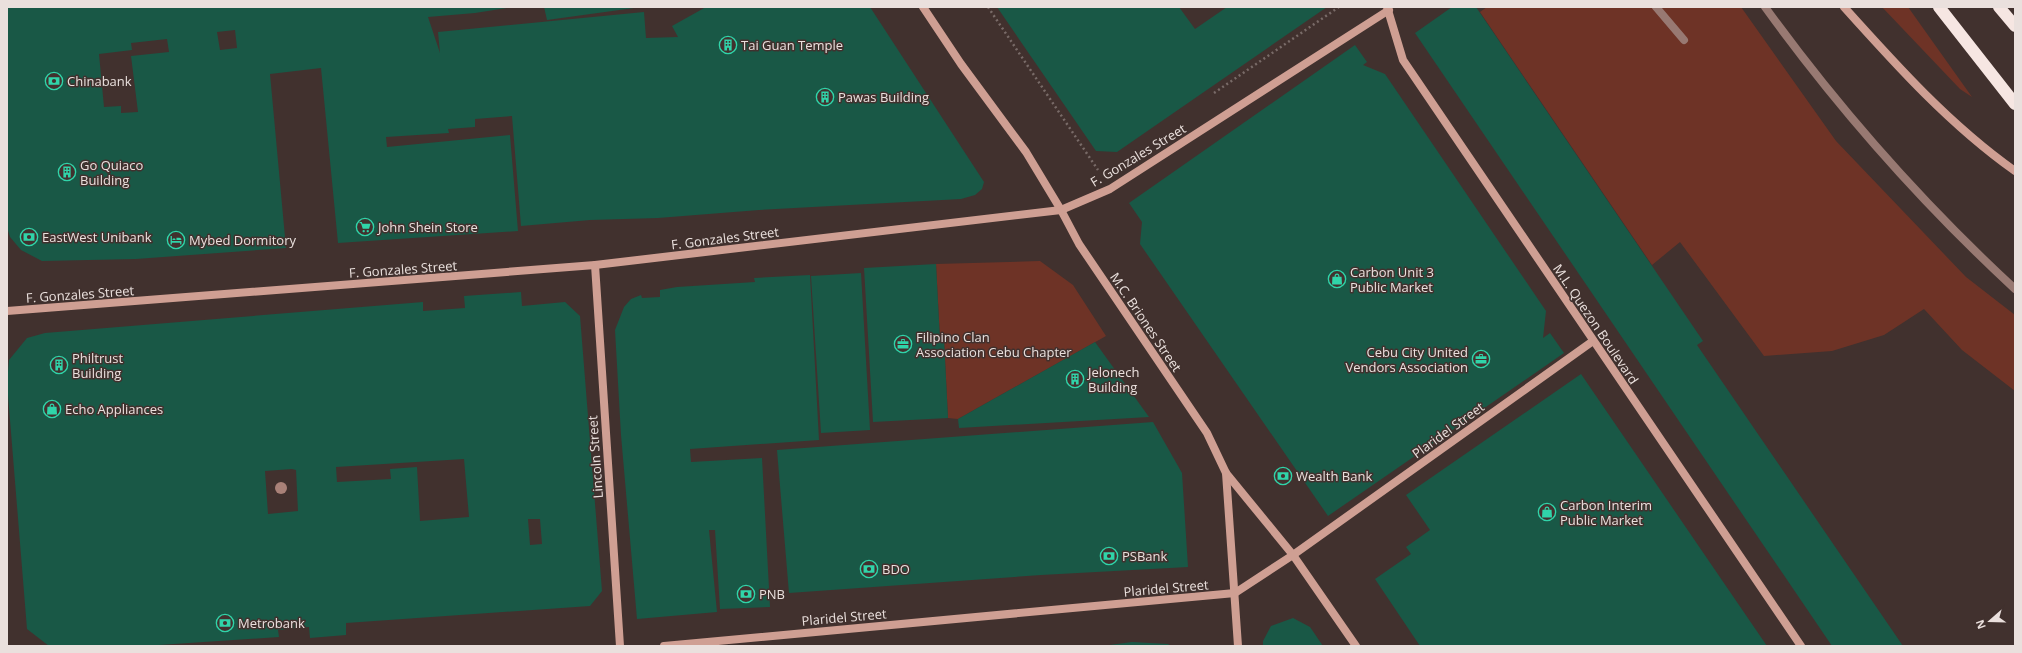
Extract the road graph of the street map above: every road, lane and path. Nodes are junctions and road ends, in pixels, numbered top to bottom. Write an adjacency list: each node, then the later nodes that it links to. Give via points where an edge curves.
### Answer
1 (923, 7): 16 (street, M.C. Briones Street, via 961,64 1026,152)
2 (988, 7): 15 (path)
3 (1339, 7): 12 (path)
4 (1656, 7): 11 (lane)
5 (1765, 7): 18 (lane, via 1808,66 1890,163 1960,238)
6 (1844, 7): 14 (street, via 1927,97 1984,149)
7 (1939, 7): 13 (highway)
8 (1999, 7): 10 (highway)
9 (1390, 8): 16 (street, F. Gonzales Street, via 1110,189); 20 (street, M.L. Quezon Boulevard, via 1403,60)
10 (2015, 26)
11 (1684, 40)
12 (1209, 97)
13 (2015, 104)
14 (2015, 171)
15 (1100, 173)
16 (1061, 210): 17 (street, F. Gonzales Street); 21 (street, M.C. Briones Street, via 1079,244 1207,432)
17 (595, 266): 19 (street, F. Gonzales Street); 24 (street, Lincoln Street)
18 (2015, 289)
19 (7, 312)
20 (1593, 341): 22 (street, Plaridel Street); 28 (street, M.L. Quezon Boulevard)
21 (1226, 473): 22 (street, M.C. Briones Street); 23 (street)
22 (1293, 555): 23 (street, Plaridel Street); 27 (street, M.C. Briones Street)
23 (1235, 593): 25 (street, Plaridel Street); 26 (street)
24 (620, 646)
25 (664, 646)
26 (1238, 646)
27 (1356, 646)
28 (1801, 646)

